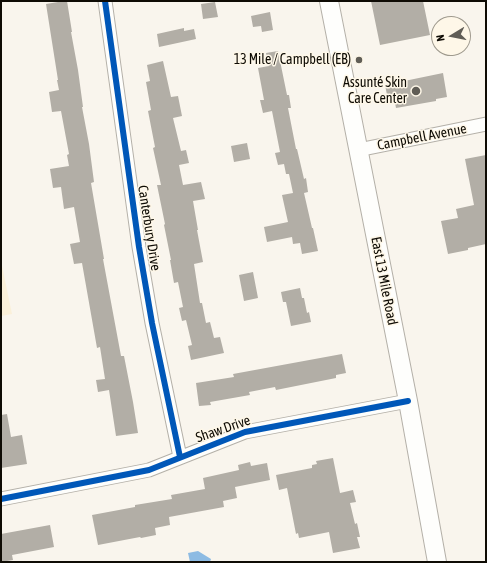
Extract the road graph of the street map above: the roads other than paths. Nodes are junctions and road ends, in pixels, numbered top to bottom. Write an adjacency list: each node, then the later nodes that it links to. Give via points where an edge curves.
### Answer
1 (105, 1): 6 (street, Canterbury Drive, via 138,247)
2 (329, 1): 4 (main road, East 13 Mile Road)
3 (486, 124): 4 (street, Campbell Avenue)
4 (358, 150): 5 (main road, East 13 Mile Road)
5 (408, 401): 6 (street, Shaw Drive, via 245,432); 8 (main road, East 13 Mile Road)
6 (180, 457): 7 (street, Shaw Drive, via 149,470)
7 (1, 499)
8 (437, 562)

